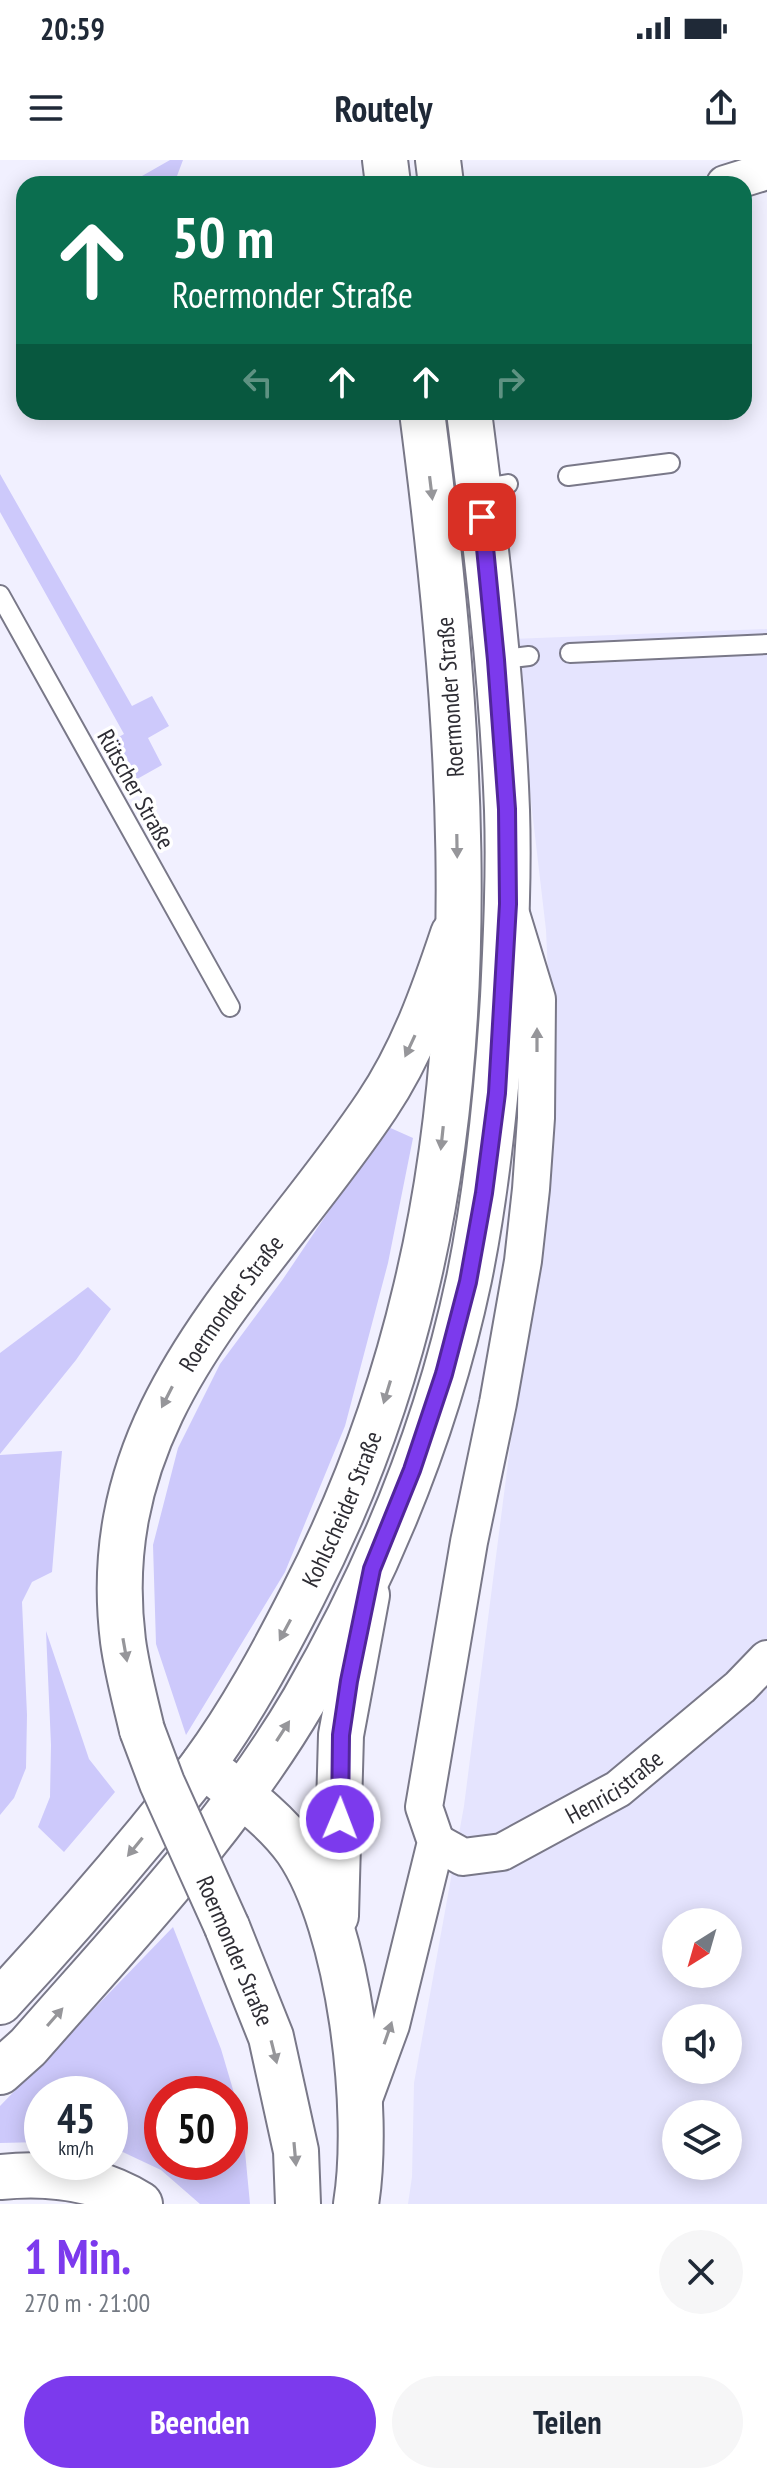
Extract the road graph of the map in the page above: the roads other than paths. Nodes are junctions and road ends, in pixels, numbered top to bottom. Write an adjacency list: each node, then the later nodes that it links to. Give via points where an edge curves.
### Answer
1 (423, 420): 9 (main road, Roermonder Straße, one-way to 9, via 450,677)
2 (472, 420): 8 (main road, Roermonder Straße, via 494,486 512,658)
3 (670, 463): 4 (lane)
4 (568, 476)
5 (0, 595): 10 (lane, Rütscher Straße)
6 (767, 644): 7 (lane)
7 (570, 653)
8 (508, 904): 11 (main road, Roermonder Straße, via 497,1093 468,1282 429,1424); 15 (street, Roermonder Straße, one-way to 8, via 424,1807 523,1261 536,1118 537,999)
9 (457, 921): 13 (main road, Kohlscheider Straße, one-way to 13, via 452,1048 438,1173 417,1287 385,1399 314,1573); 22 (main road, Roermonder Straße, one-way to 22, bridge, via 421,1023 378,1105 214,1321 170,1391 129,1503 123,1539 123,1641 142,1730 271,2037 296,2151)
10 (230, 1007)
11 (372, 1569): 14 (main road, Kohlscheider Straße, one-way to 11, via 303,1700); 16 (main road, via 341,1735)
12 (767, 1659): 15 (street, Henricistraße, via 618,1789 502,1852 463,1857)
13 (203, 1765): 14 (main road); 17 (main road, Kohlscheider Straße, one-way to 17, via 71,1927)
14 (241, 1796): 16 (main road, via 296,1848 314,1878); 18 (main road, Kohlscheider Straße, one-way to 14, via 208,1842)
15 (436, 1842): 19 (street, one-way to 15, via 391,2025)
16 (335, 1938): 19 (main road)
17 (0, 2002)
18 (0, 2072)
19 (361, 2107): 23 (main road)
20 (0, 2177): 21 (main road, via 71,2178)
21 (140, 2204)
22 (298, 2204)
23 (356, 2204)

